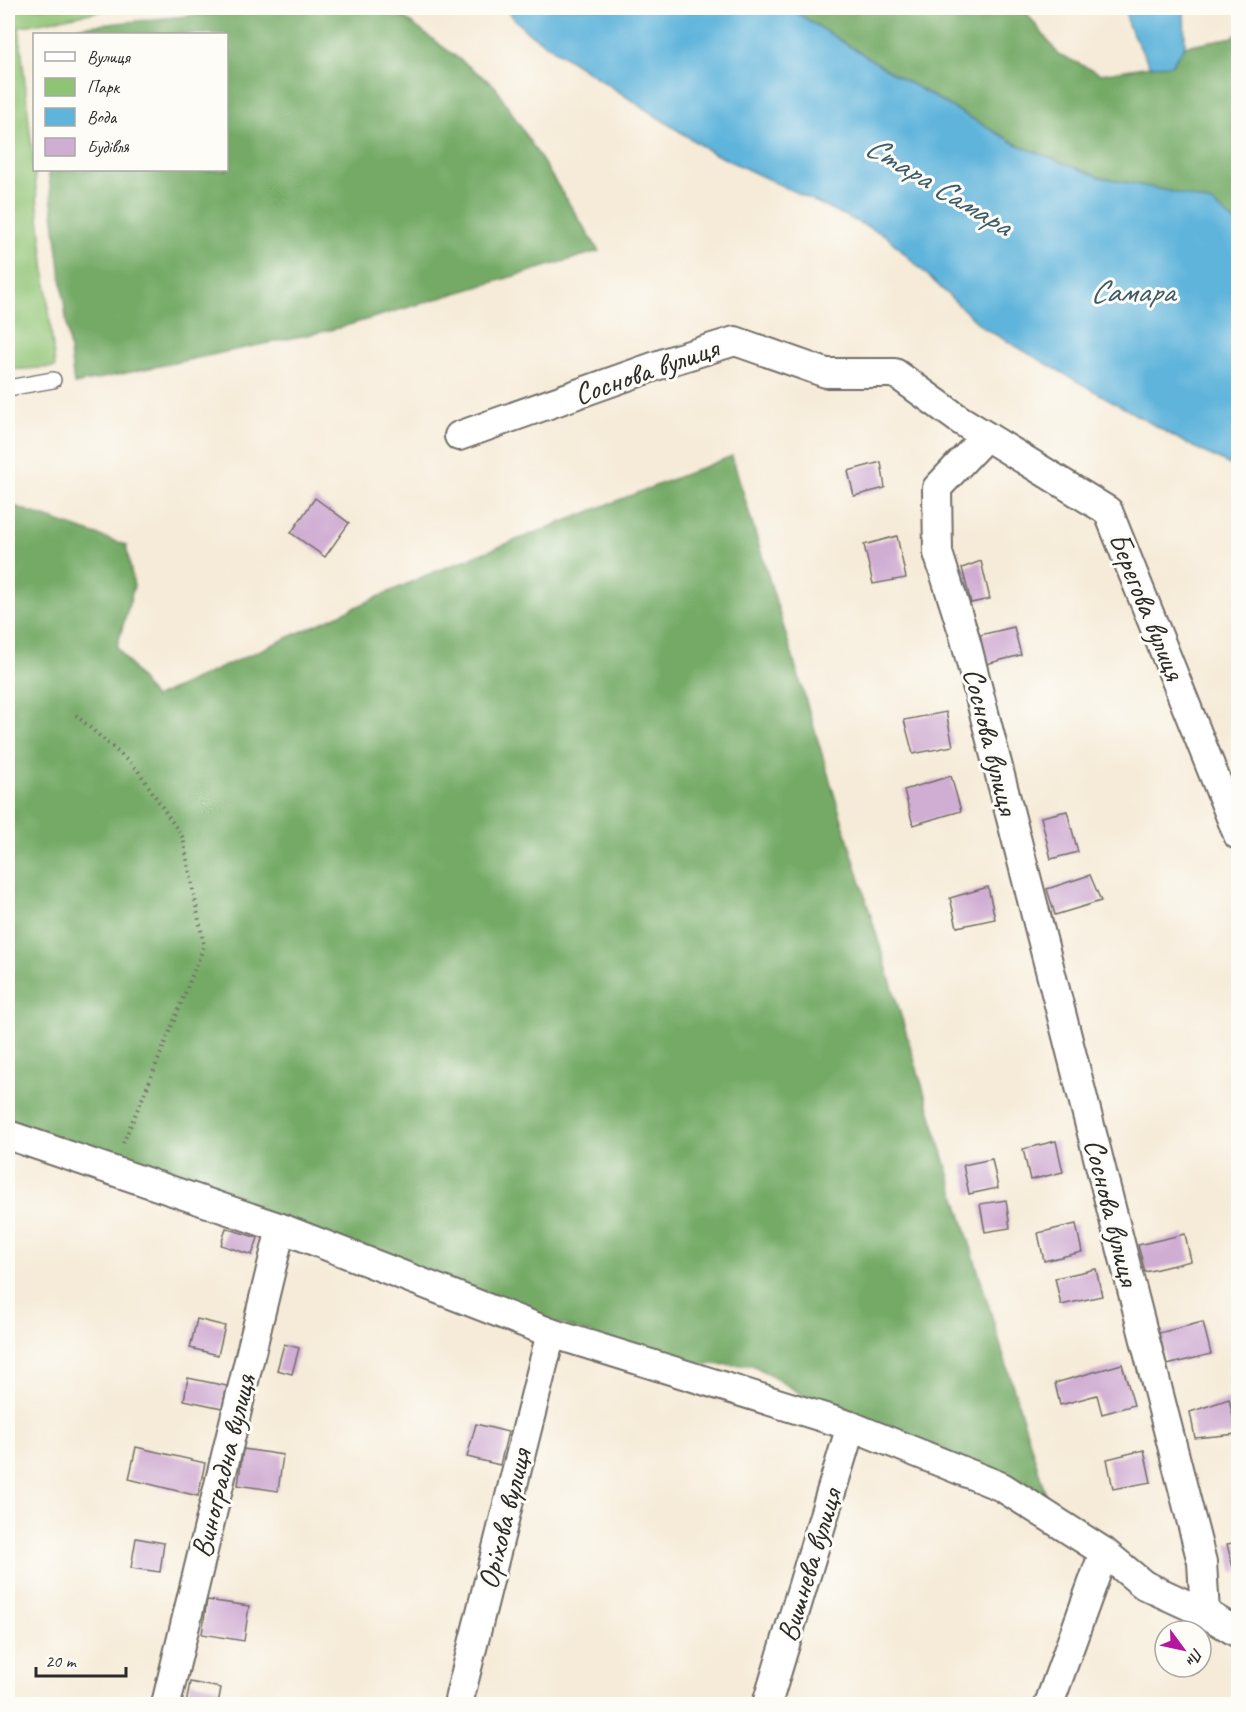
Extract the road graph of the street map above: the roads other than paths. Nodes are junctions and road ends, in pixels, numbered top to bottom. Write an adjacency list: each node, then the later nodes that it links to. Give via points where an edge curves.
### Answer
1 (53, 380): 2 (lane)
2 (8, 388)
3 (459, 436): 4 (street, Соснова вулиця, via 735,341 826,373 895,373)
4 (986, 436): 5 (street, Берегова вулиця, via 1108,511); 11 (street, Соснова вулиця, via 937,489 938,553 964,635 1202,1563)
5 (1239, 835)
6 (8, 1135): 7 (street)
7 (281, 1228): 8 (street); 13 (street, Виноградна вулиця)
8 (550, 1333): 9 (street); 14 (street, Оріхова вулиця)
9 (851, 1426): 10 (street, via 1002,1487); 15 (street, Вишнева вулиця)
10 (1104, 1552): 11 (street, via 1144,1585); 16 (street)
11 (1205, 1614): 12 (street)
12 (1239, 1633)
13 (166, 1704)
14 (458, 1704)
15 (767, 1704)
16 (1049, 1704)

